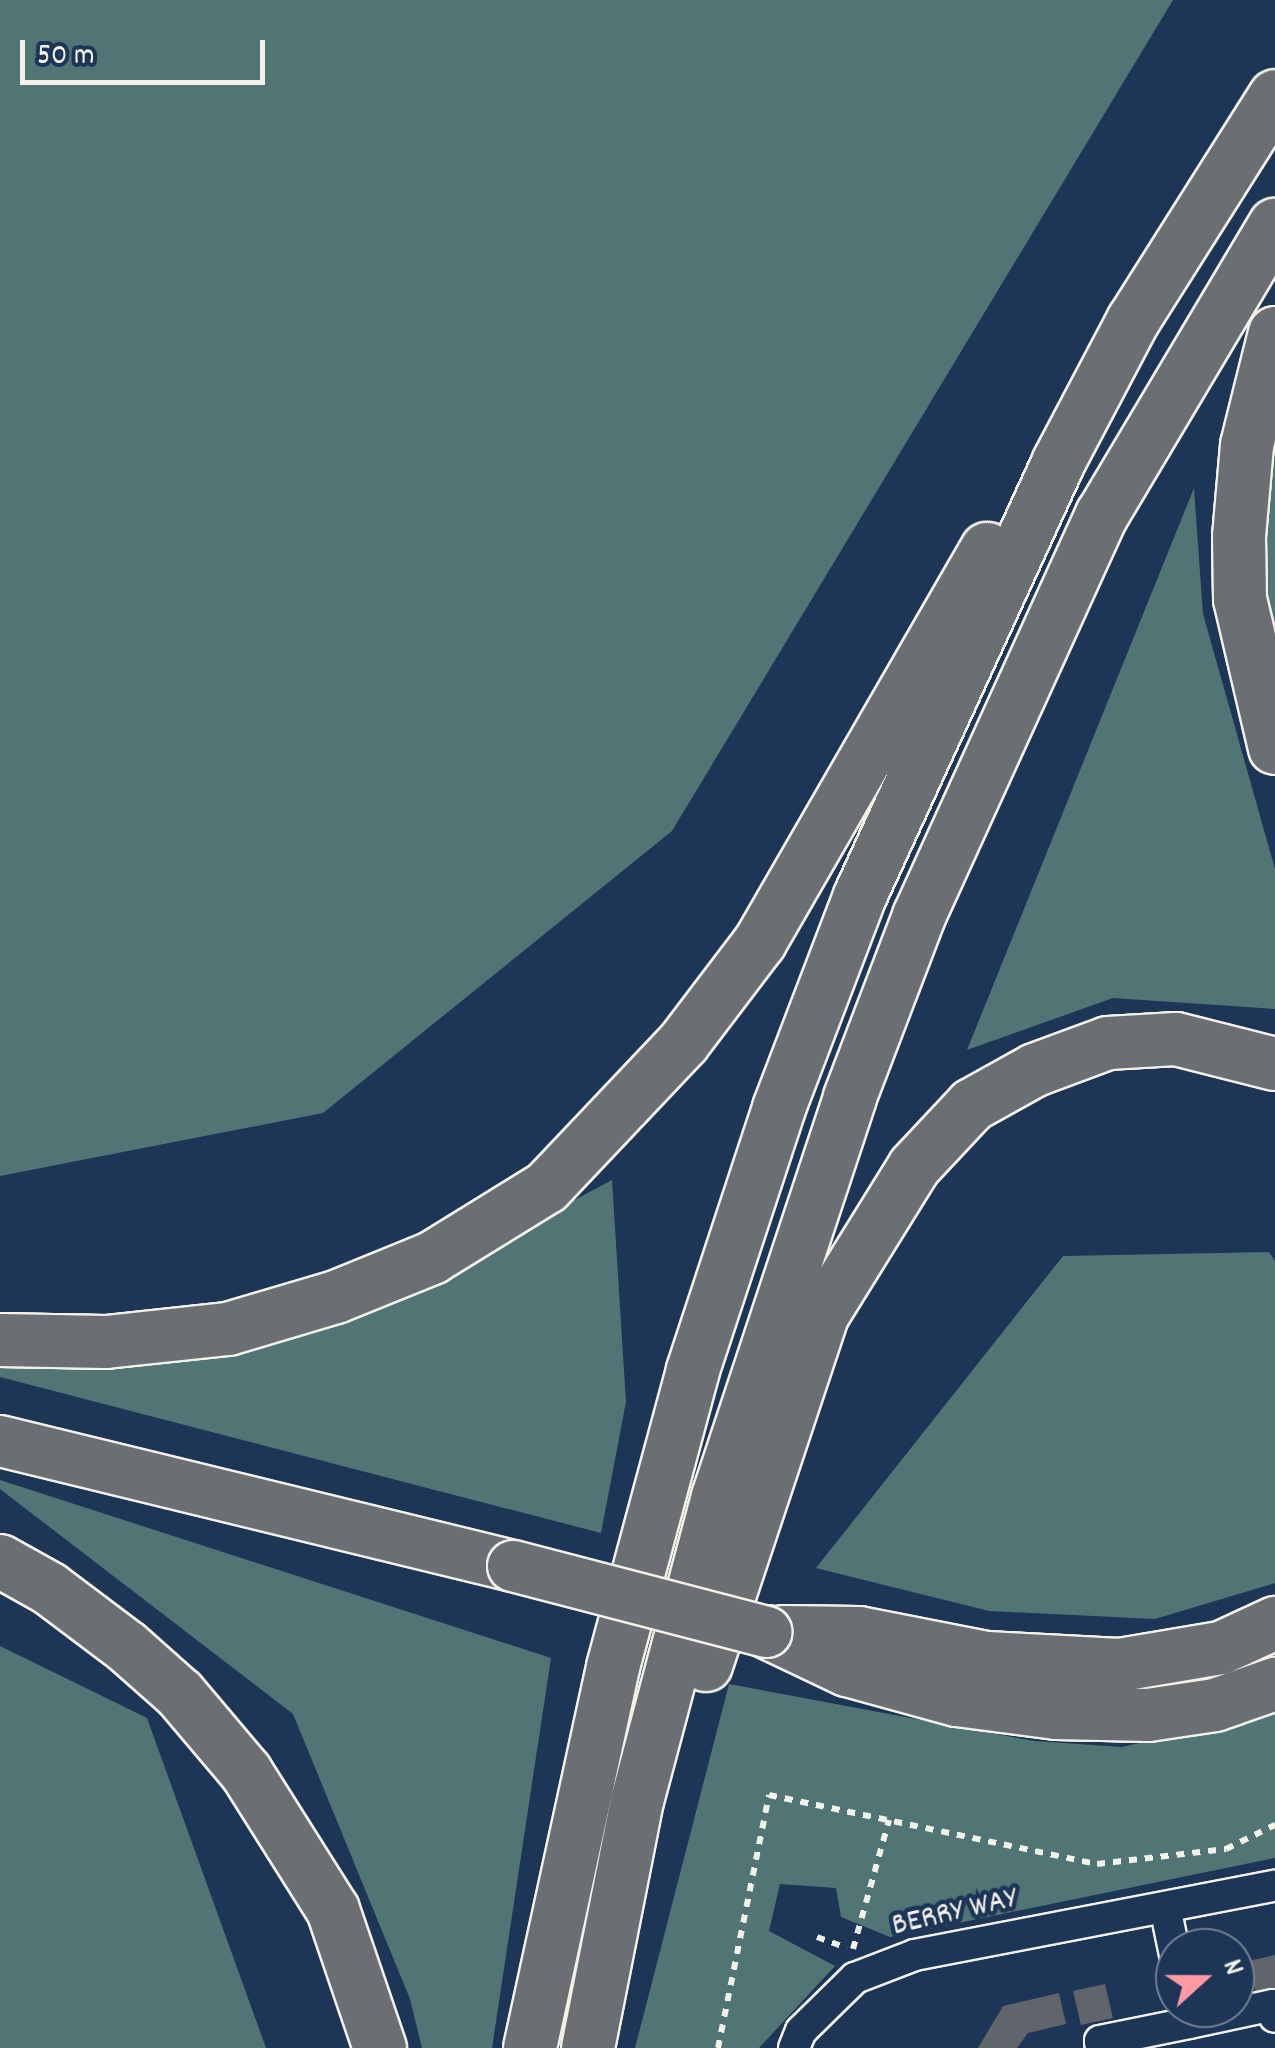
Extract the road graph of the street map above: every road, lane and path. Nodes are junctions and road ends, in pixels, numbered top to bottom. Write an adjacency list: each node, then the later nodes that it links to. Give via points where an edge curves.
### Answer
1 (1275, 96): 4 (highway, via 1133,322)
2 (1275, 225): 14 (highway, via 1102,514 918,916 781,1290)
3 (1275, 333): 5 (highway, via 1247,445 1239,536 1243,616)
4 (1058, 463): 7 (highway, via 975,564 863,773 760,942 684,1042 547,1187 432,1258 336,1298 228,1329 106,1342); 26 (highway, via 860,896 779,1108 693,1370 613,1667)
5 (1275, 748)
6 (1275, 1064): 14 (highway, via 1176,1039 1108,1043 1034,1070 972,1104 914,1166 823,1314 689,1716)
7 (0, 1340)
8 (0, 1441): 11 (main road, bridge)
9 (0, 1562): 25 (highway, via 50,1589 128,1647 180,1694 246,1772 333,1910)
10 (1275, 1623): 12 (highway, via 1221,1648 1120,1665)
11 (767, 1632): 12 (highway)
12 (853, 1651): 13 (highway, via 958,1700 1056,1713 1148,1715 1215,1705)
13 (1275, 1684)
14 (637, 1801): 27 (highway)
15 (890, 1820): 16 (path, via 1097,1864 1226,1848); 21 (path); 28 (path, via 769,1794)
16 (1275, 1825)
17 (1275, 1886): 18 (street, BERRY WAY)
18 (1165, 1907): 19 (street); 21 (street, BERRY WAY)
19 (1169, 1928)
20 (817, 1937): 21 (path)
21 (858, 1962): 29 (street, BERRY WAY)
22 (1255, 2007): 23 (street, via 1273,2005)
23 (1275, 2017)
24 (1155, 2025): 30 (street, via 1100,2041)
25 (380, 2048)
26 (530, 2048)
27 (588, 2048)
28 (718, 2048)
29 (794, 2048)
30 (1101, 2048)

